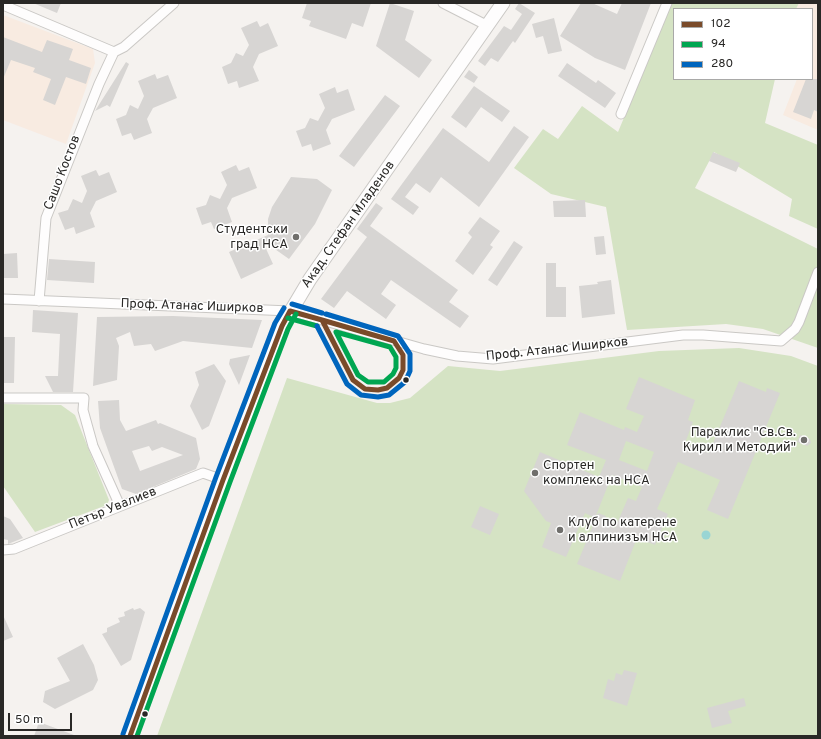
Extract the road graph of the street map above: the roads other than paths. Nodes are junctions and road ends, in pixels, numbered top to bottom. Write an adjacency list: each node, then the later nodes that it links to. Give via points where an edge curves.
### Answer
1 (174, 3): 7 (street, via 124,47)
2 (443, 3): 6 (street)
3 (503, 3): 6 (street, Акад. Стефан Младенов)
4 (666, 3): 8 (street)
5 (3, 5): 7 (street)
6 (488, 26): 12 (street, Акад. Стефан Младенов)
7 (114, 52): 11 (street, Сашо Костов, via 94,95 46,218)
8 (621, 114)
9 (818, 272): 12 (street, Проф. Атанас Иширков, via 799,322 789,335 780,341 683,335 494,359 457,356 424,349)
10 (3, 299): 11 (street, Проф. Атанас Иширков)
11 (39, 301): 12 (street, Проф. Атанас Иширков)
12 (290, 311): 14 (street, Акад. Стефан Младенов)
13 (3, 398): 15 (street, via 84,398 83,410 93,446)
14 (223, 480): 15 (street, Петър Увалиев, via 203,474); 17 (street, Акад. Стефан Младенов)
15 (120, 506): 16 (street, Петър Увалиев, via 14,549)
16 (3, 550)
17 (130, 736)

